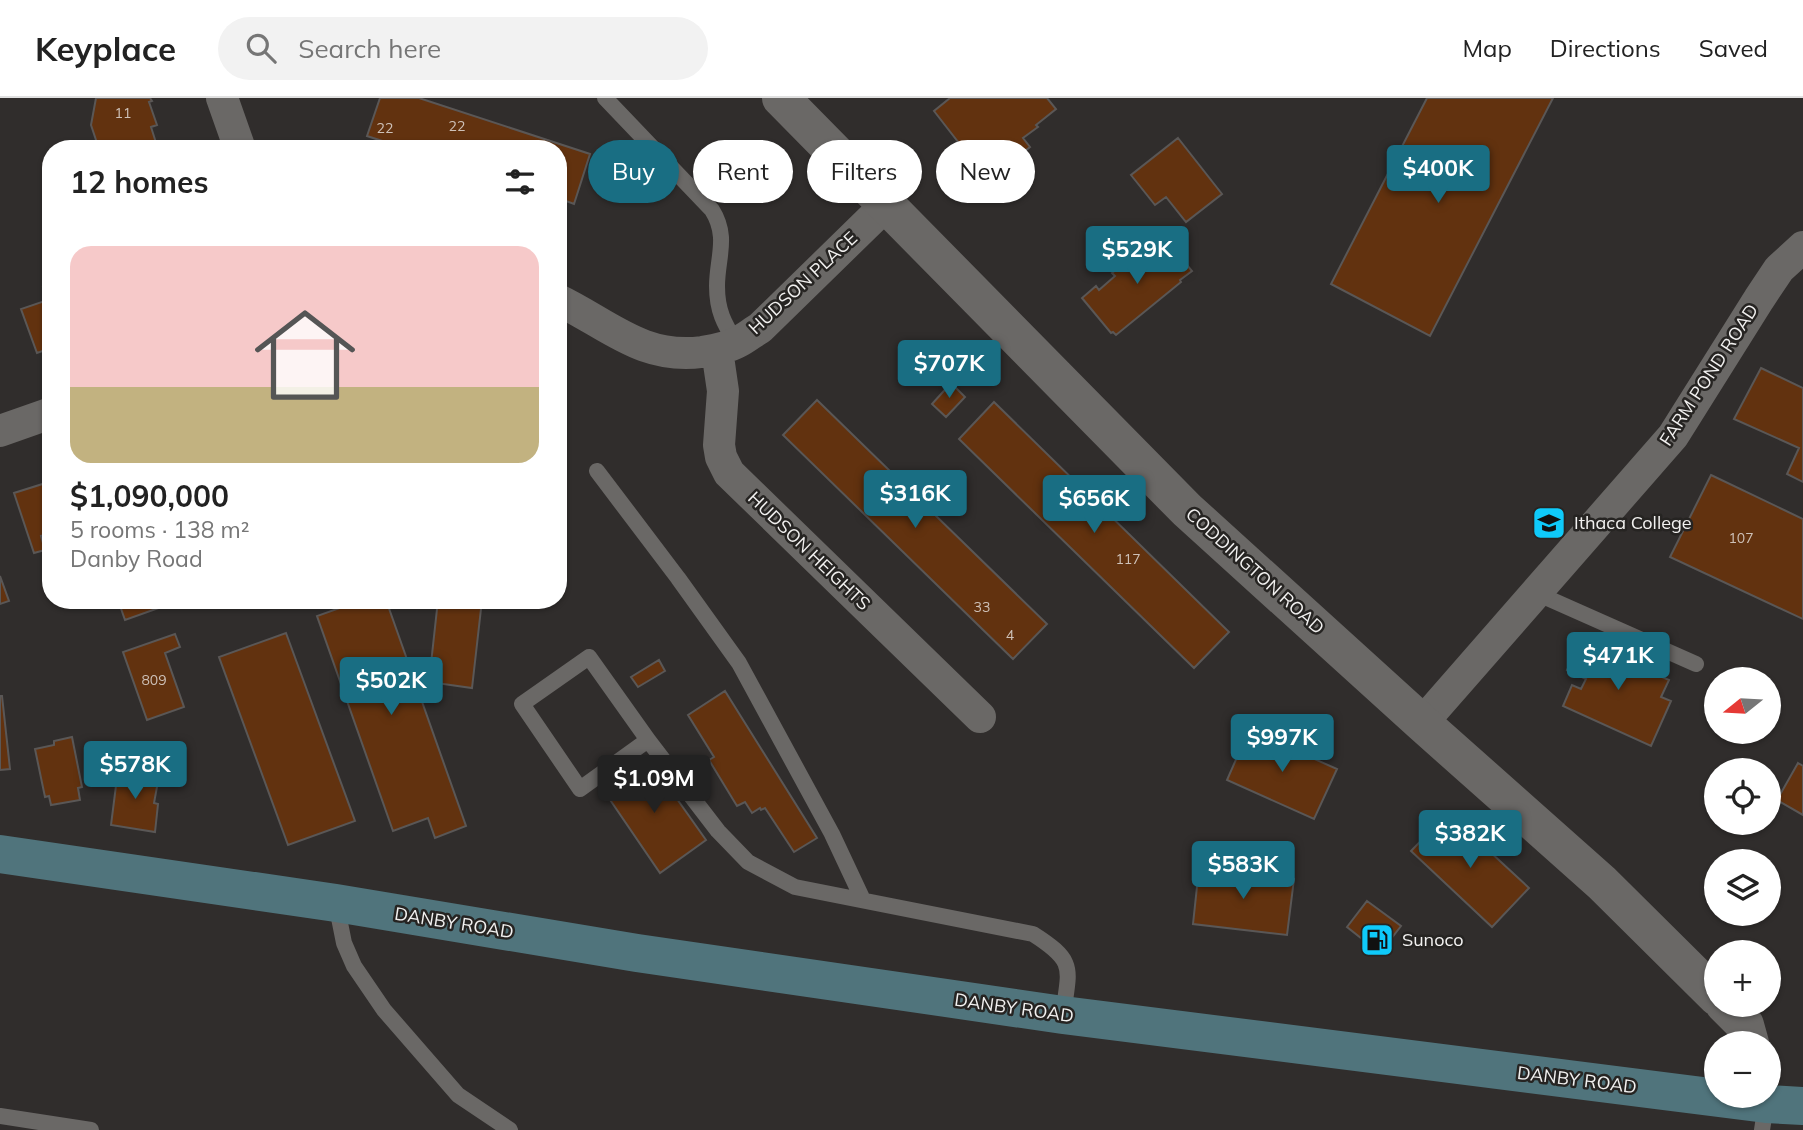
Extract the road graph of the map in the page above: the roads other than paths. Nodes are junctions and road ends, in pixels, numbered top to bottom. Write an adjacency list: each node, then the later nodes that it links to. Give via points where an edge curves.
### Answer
1 (222, 98): 4 (street)
2 (605, 98): 8 (lane, via 719,222 722,239 717,285)
3 (782, 98): 5 (street, CODDINGTON ROAD)
4 (237, 140)
5 (886, 205): 8 (street, HUDSON PLACE, via 760,328); 15 (street, CODDINGTON ROAD, via 1187,510)
6 (1803, 247): 12 (street, FARM POND ROAD, via 1765,289 1673,436)
7 (567, 305): 8 (street, HUDSON PLACE, via 653,350 674,354)
8 (727, 347): 14 (street, HUDSON HEIGHTS, via 719,445 729,473)
9 (42, 416): 10 (street)
10 (0, 431)
11 (597, 471): 18 (lane, via 739,663)
12 (1536, 593): 13 (lane); 15 (street, FARM POND ROAD)
13 (1696, 664)
14 (980, 716)
15 (1422, 723): 20 (street, CODDINGTON ROAD, via 1602,883)
16 (648, 740): 16 (lane, via 589,657 522,704 580,789); 18 (lane, via 718,831 748,862 795,887)
17 (0, 854): 19 (main road, DANBY ROAD)
18 (863, 901): 21 (lane, via 1033,934 1055,947 1066,961 1069,974)
19 (336, 903): 21 (main road, DANBY ROAD, via 637,953); 28 (lane, via 354,966 384,1010 458,1095)
20 (1704, 984)
21 (1063, 1015): 25 (main road, DANBY ROAD)
22 (1737, 1017): 23 (street)
23 (1747, 1031)
24 (1803, 1106): 25 (main road, DANBY ROAD)
25 (1764, 1110)
26 (0, 1116): 27 (lane)
27 (91, 1130)
28 (510, 1130)

